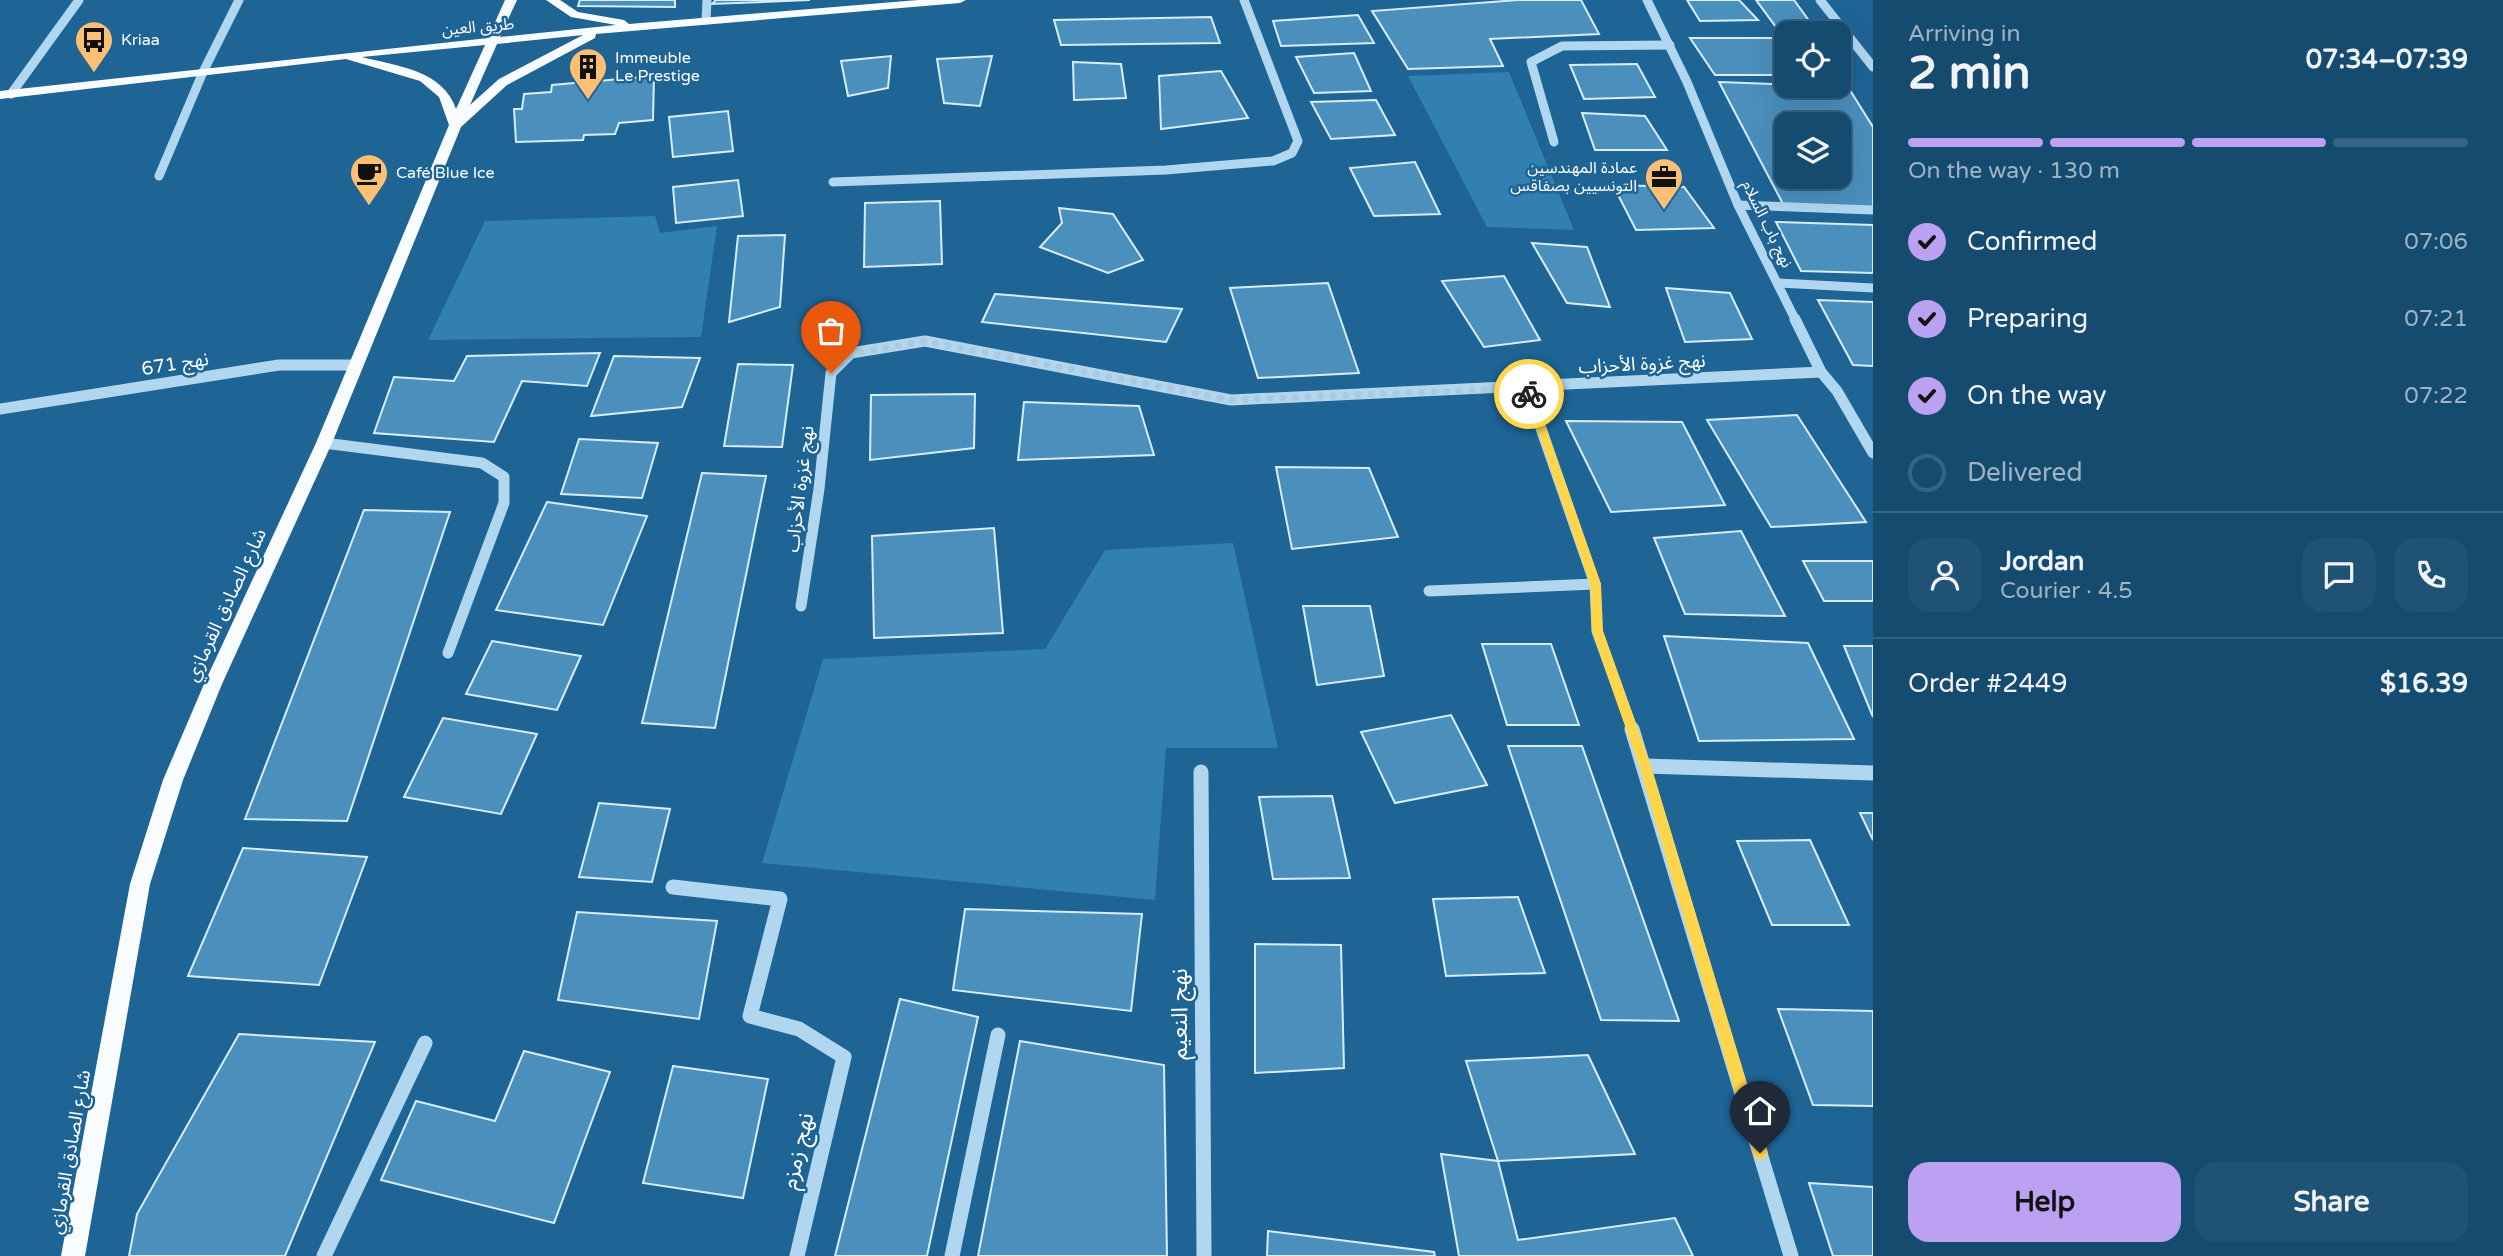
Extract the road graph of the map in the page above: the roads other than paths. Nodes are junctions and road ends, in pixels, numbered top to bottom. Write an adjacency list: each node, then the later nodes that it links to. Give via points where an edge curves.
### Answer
1 (79, 0): 18 (street)
2 (239, 0): 17 (street)
3 (511, 0): 13 (main road, شارع الصادق القرمازي)
4 (552, 0): 11 (main road, via 575,15)
5 (707, 0): 10 (street)
6 (960, 0): 10 (main road, طريق العين)
7 (1244, 0): 22 (street, via 1298,141 1292,153 1273,161 1166,170)
8 (1647, 0): 14 (street, نهج باب السلام)
9 (1819, 0): 16 (street)
10 (706, 20): 11 (main road, طريق العين)
11 (642, 26): 12 (main road, طريق العين)
12 (601, 32): 13 (main road, طريق العين); 19 (main road, via 503,82)
13 (492, 42): 15 (main road, طريق العين); 19 (main road, شارع الصادق القرمازي)
14 (1670, 45): 20 (street, via 1562,46 1531,62); 23 (street, نهج باب السلام)
15 (341, 56): 17 (main road, طريق العين); 19 (main road, via 429,81 444,95)
16 (1873, 67)
17 (203, 72): 18 (main road, طريق العين); 21 (street)
18 (6, 94)
19 (455, 125): 27 (main road, شارع الصادق القرمازي)
20 (1553, 142)
21 (159, 176)
22 (833, 182)
23 (1738, 205): 24 (street); 25 (street, نهج باب السلام)
24 (1873, 210)
25 (1779, 283): 26 (street); 28 (street, نهج باب السلام)
26 (1873, 288)
27 (357, 365): 30 (street, نهج 671, via 279,365); 31 (main road, شارع الصادق القرمازي)
28 (1821, 372): 29 (street, نهج غزوة الأحزاب); 32 (street, نهج باب السلام)
29 (1527, 388): 33 (street); 35 (street, نهج غزوة الأحزاب, via 1231,400 925,341 851,354 831,373)
30 (0, 409)
31 (324, 443): 36 (street, via 482,463 501,471 507,482 504,503); 43 (main road, شارع الصادق القرمازي, via 208,696 173,780 140,884)
32 (1873, 453)
33 (1595, 584): 34 (street); 37 (street, via 1597,631)
34 (1429, 591)
35 (801, 606)
36 (448, 653)
37 (1645, 766): 39 (street); 48 (street)
38 (1201, 772): 47 (street, نهج النعيم)
39 (1873, 773)
40 (673, 887): 45 (street, نهج زمزم, via 780,899 750,1016 799,1029 844,1057)
41 (998, 1035): 46 (street)
42 (425, 1043): 44 (street)
43 (73, 1256)
44 (324, 1256)
45 (797, 1256)
46 (952, 1256)
47 (1204, 1256)
48 (1791, 1256)

